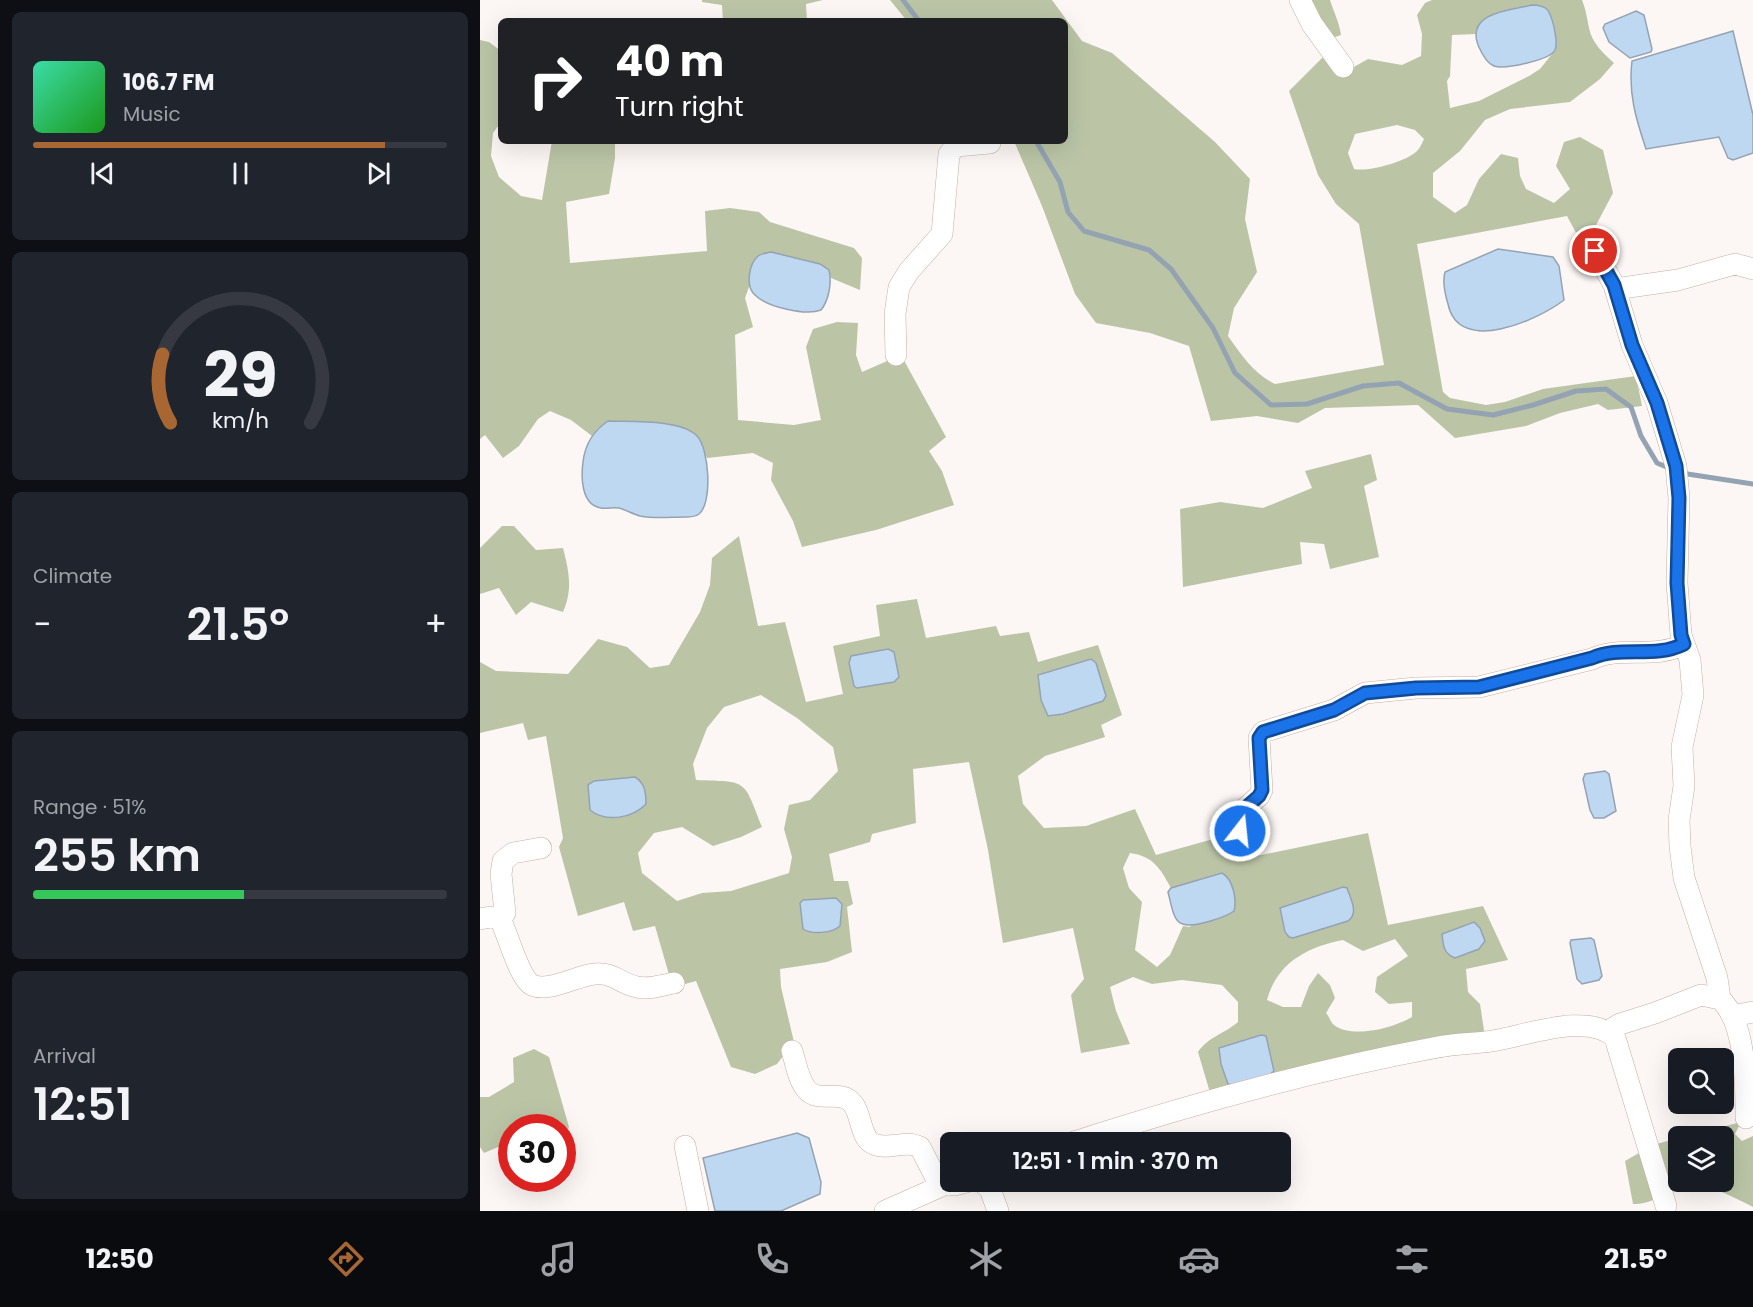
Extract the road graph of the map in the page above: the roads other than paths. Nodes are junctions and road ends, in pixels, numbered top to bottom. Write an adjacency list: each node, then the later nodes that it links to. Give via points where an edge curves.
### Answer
1 (1300, 0): 2 (street)
2 (1343, 67)
3 (979, 144): 7 (street, via 956,146 949,154 942,234 899,287)
4 (1595, 251): 6 (street)
5 (1753, 269): 6 (street, via 1736,264 1678,280)
6 (1614, 289): 8 (street, via 1676,466 1677,583)
7 (896, 355)
8 (1684, 644): 9 (street, via 1657,653 1603,653 1479,687 1365,693 1334,710 1263,732 1259,738 1262,790 1242,811 1240,831); 13 (street, via 1690,660 1693,695 1682,747 1680,846 1684,878)
9 (1231, 841)
10 (541, 848): 11 (street, via 513,853 503,861 505,913)
11 (490, 919): 12 (street, via 530,984 539,987 602,973 639,988)
12 (674, 982)
13 (1726, 1007): 14 (street); 15 (street, via 1701,995); 17 (street, via 1743,1065)
14 (1753, 1012)
15 (1608, 1031): 18 (street, via 1575,1026 1440,1046 1217,1098); 23 (street, via 1616,1038)
16 (792, 1051): 20 (street, via 807,1090 821,1097 847,1098 872,1144 886,1147 908,1143 920,1147)
17 (1746, 1118)
18 (1107, 1132)
19 (685, 1146): 24 (street)
20 (940, 1182)
21 (940, 1189): 25 (street)
22 (991, 1192): 26 (street)
23 (1666, 1206)
24 (698, 1211)
25 (885, 1211)
26 (998, 1211)

